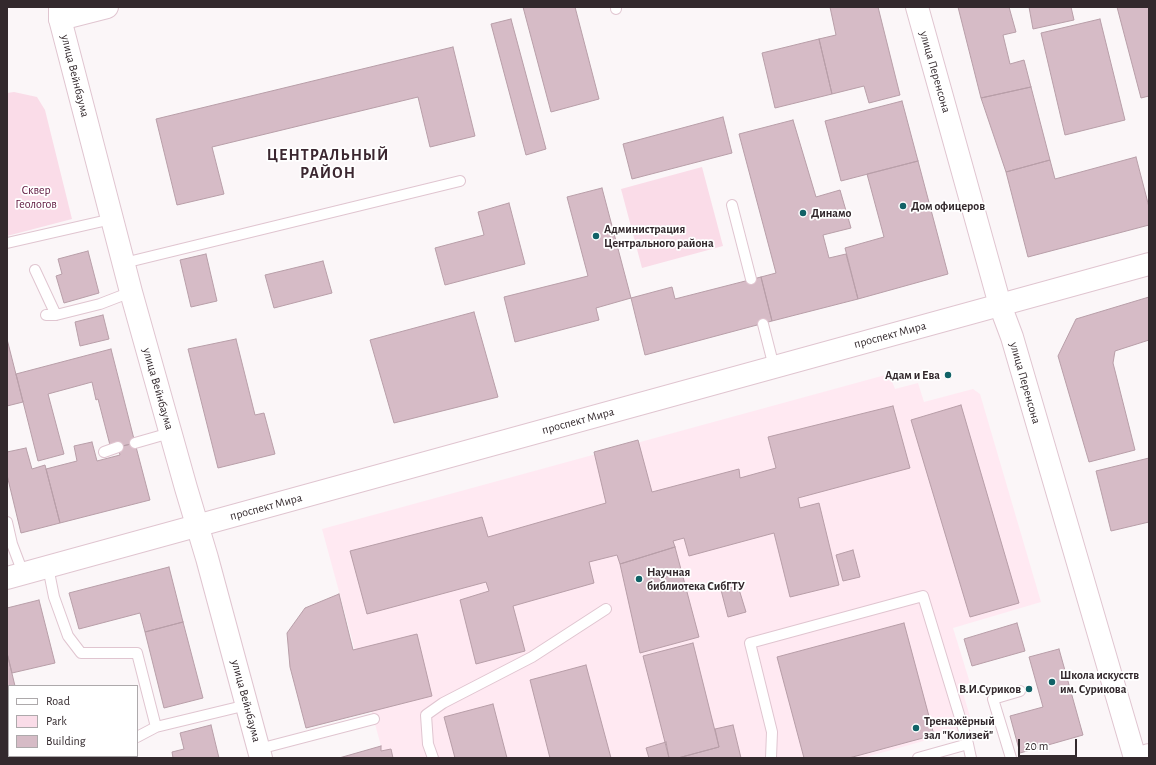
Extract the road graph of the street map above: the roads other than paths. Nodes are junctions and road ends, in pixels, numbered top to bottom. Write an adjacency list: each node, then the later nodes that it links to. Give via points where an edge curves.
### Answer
1 (107, 7): 3 (main road)
2 (917, 7): 13 (main road, улица Перенсона)
3 (58, 11): 6 (main road, улица Вейнбаума)
4 (460, 181): 8 (lane)
5 (732, 205): 11 (lane)
6 (112, 219): 7 (lane); 8 (main road, улица Вейнбаума)
7 (7, 243)
8 (124, 263): 12 (main road, улица Вейнбаума)
9 (1149, 264): 13 (main road, проспект Мира)
10 (35, 270): 12 (lane, via 51,315 100,304)
11 (751, 279)
12 (131, 292): 16 (main road, улица Вейнбаума)
13 (1000, 305): 15 (main road, проспект Мира); 38 (main road, улица Перенсона, via 1012,337)
14 (763, 324): 15 (lane)
15 (774, 367): 21 (main road, проспект Мира)
16 (170, 433): 17 (lane); 21 (main road, улица Вейнбаума)
17 (135, 443)
18 (118, 447): 19 (lane)
19 (104, 452)
20 (7, 522): 23 (lane)
21 (197, 526): 22 (main road, проспект Мира); 26 (main road, улица Вейнбаума)
22 (48, 567): 23 (main road, проспект Мира); 28 (lane, via 54,597 68,636 81,653 137,653)
23 (15, 576)
24 (606, 609): 33 (lane, via 532,657 443,703 426,715 428,744)
25 (1020, 691): 37 (lane, via 993,699)
26 (247, 705): 28 (lane); 31 (main road, улица Вейнбаума)
27 (374, 719): 31 (lane)
28 (156, 727): 29 (lane)
29 (138, 736)
30 (968, 744): 34 (lane, via 923,596 750,643 772,732); 35 (lane); 36 (lane)
31 (260, 754)
32 (1149, 755): 39 (main road)
33 (433, 758)
34 (771, 758)
35 (918, 758)
36 (971, 758)
37 (1011, 758)
38 (1135, 758)
39 (1139, 758)

